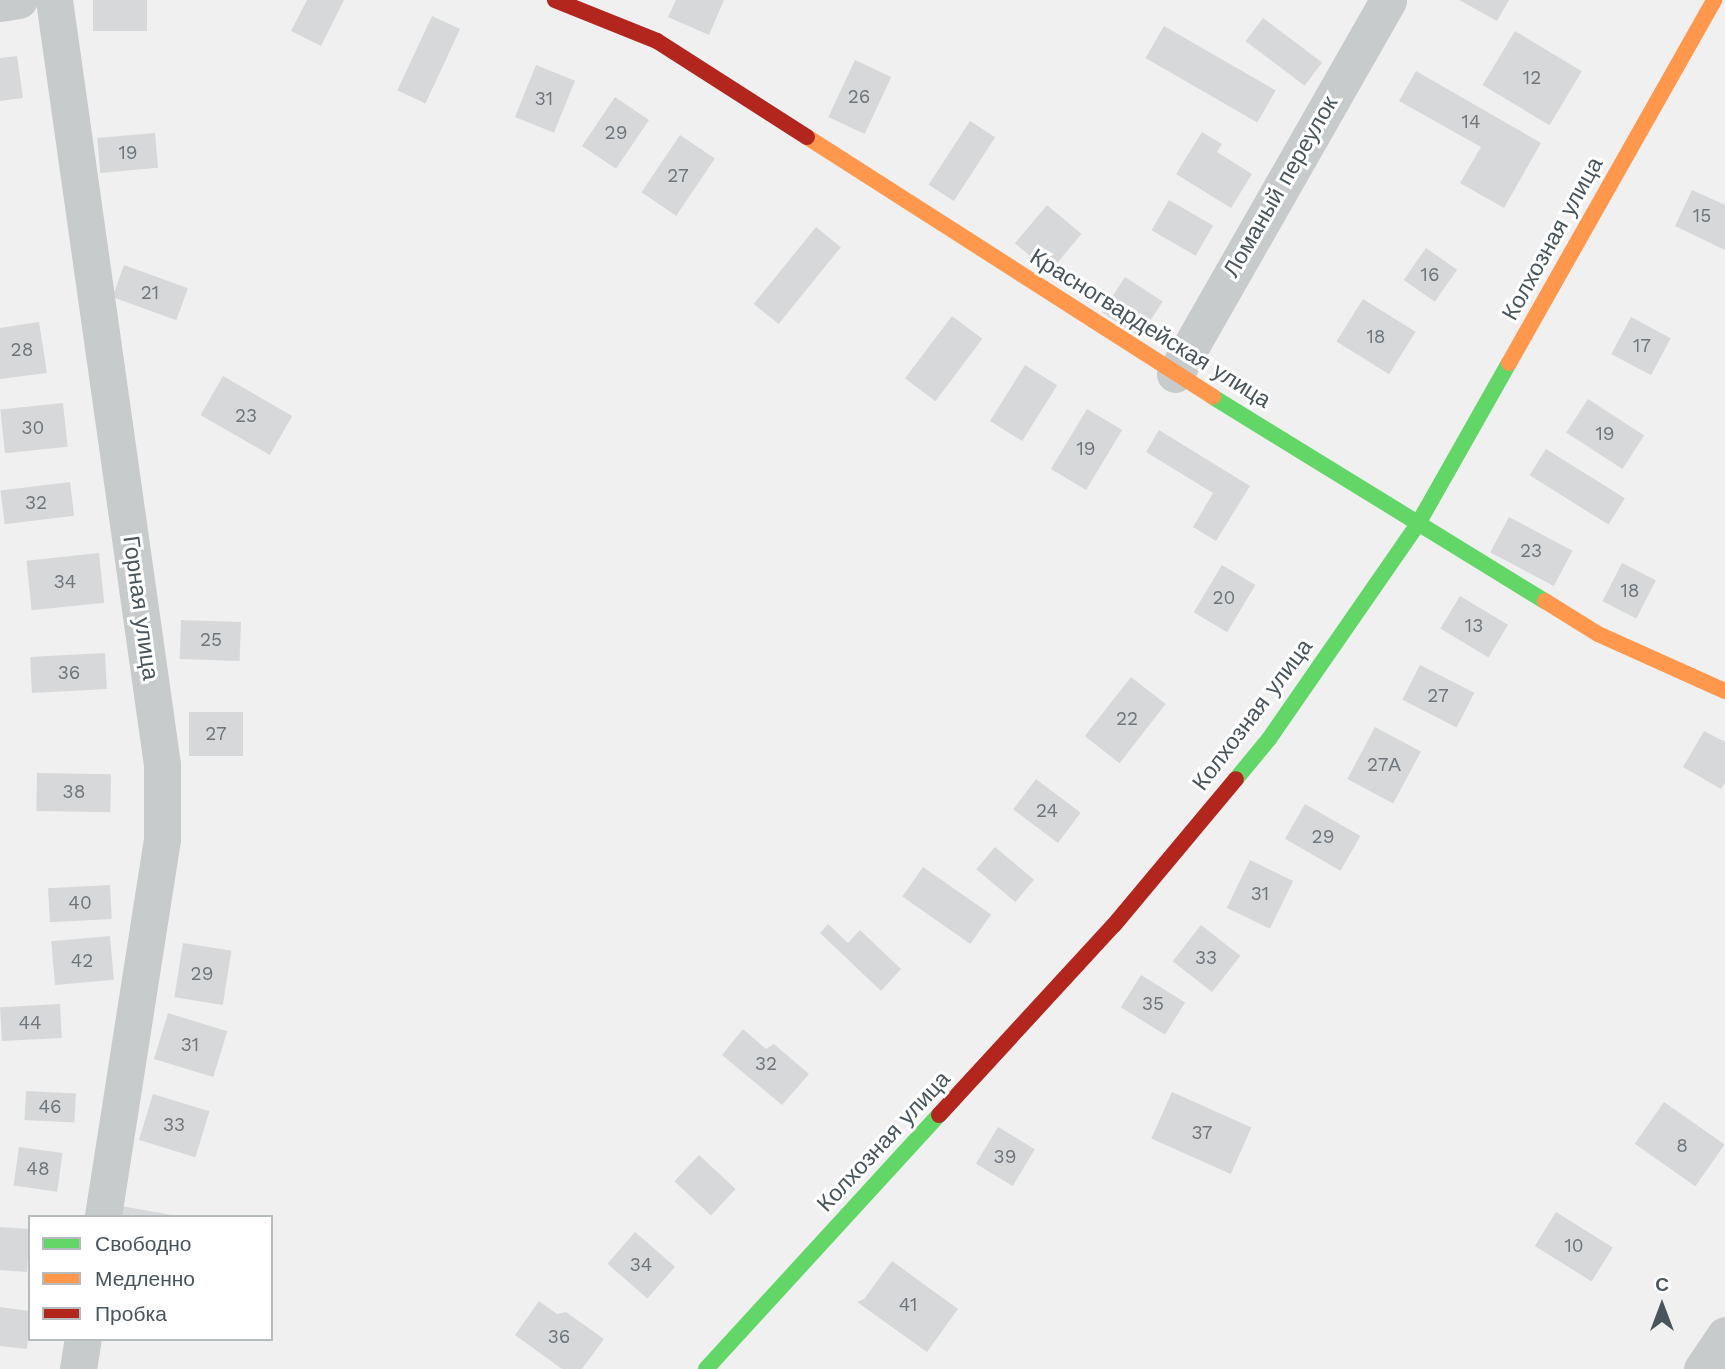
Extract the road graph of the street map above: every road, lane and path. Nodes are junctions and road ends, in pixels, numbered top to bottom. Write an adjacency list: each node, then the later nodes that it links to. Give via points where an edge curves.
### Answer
1 (19, 0): 6 (street)
2 (54, 0): 10 (street, Горная улица, via 162,765 162,839)
3 (555, 0): 7 (street, Красногвардейская улица, via 657,41)
4 (1388, 0): 7 (street, Ломаный переулок)
5 (1714, 0): 8 (street, Колхозная улица)
6 (0, 3)
7 (1175, 374): 8 (street, Красногвардейская улица)
8 (1419, 522): 9 (street, Красногвардейская улица, via 1598,634); 14 (street, Колхозная улица, via 1269,739 1123,915)
9 (1725, 691)
10 (103, 1215)
11 (1725, 1335): 15 (street)
12 (83, 1341): 13 (street)
13 (78, 1369)
14 (706, 1369)
15 (1702, 1369)

